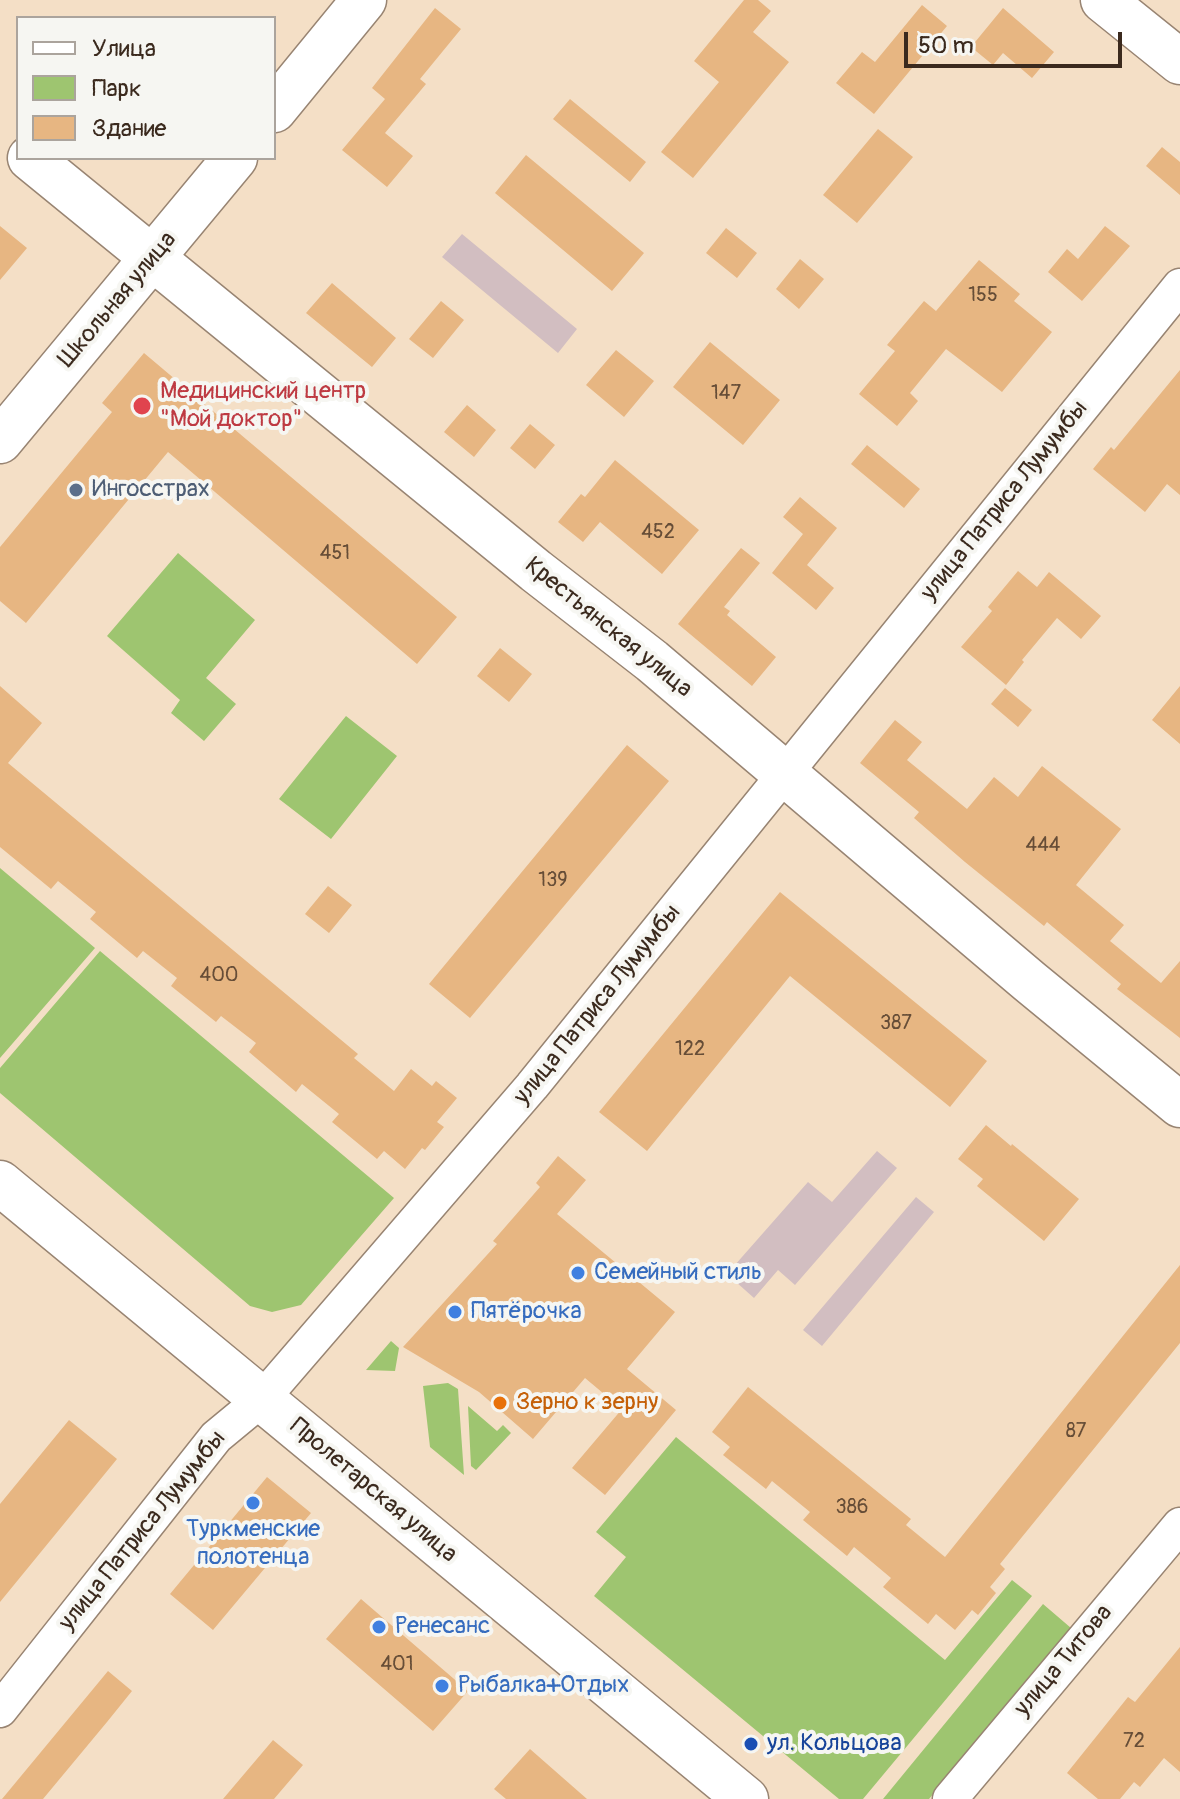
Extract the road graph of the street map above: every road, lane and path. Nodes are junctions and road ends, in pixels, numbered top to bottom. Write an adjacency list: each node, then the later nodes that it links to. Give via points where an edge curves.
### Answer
1 (364, 0): 4 (street)
2 (1103, 0): 3 (street)
3 (1180, 62)
4 (276, 108)
5 (0, 134): 6 (street)
6 (16, 146)
7 (32, 160): 9 (street, Крестьянская улица)
8 (233, 160): 9 (street, Школьная улица)
9 (152, 260): 11 (street, Школьная улица); 12 (street, Крестьянская улица)
10 (1180, 286): 12 (street, улица Патриса Лумумбы)
11 (0, 441)
12 (786, 775): 13 (street, Крестьянская улица); 15 (street, улица Патриса Лумумбы, via 523,1098)
13 (1180, 1105)
14 (0, 1183): 15 (street, Пролетарская улица)
15 (262, 1399): 17 (street, улица Патриса Лумумбы, via 216,1437); 18 (street, Пролетарская улица)
16 (1180, 1525): 19 (street, улица Титова)
17 (0, 1710)
18 (746, 1799)
19 (950, 1799)

